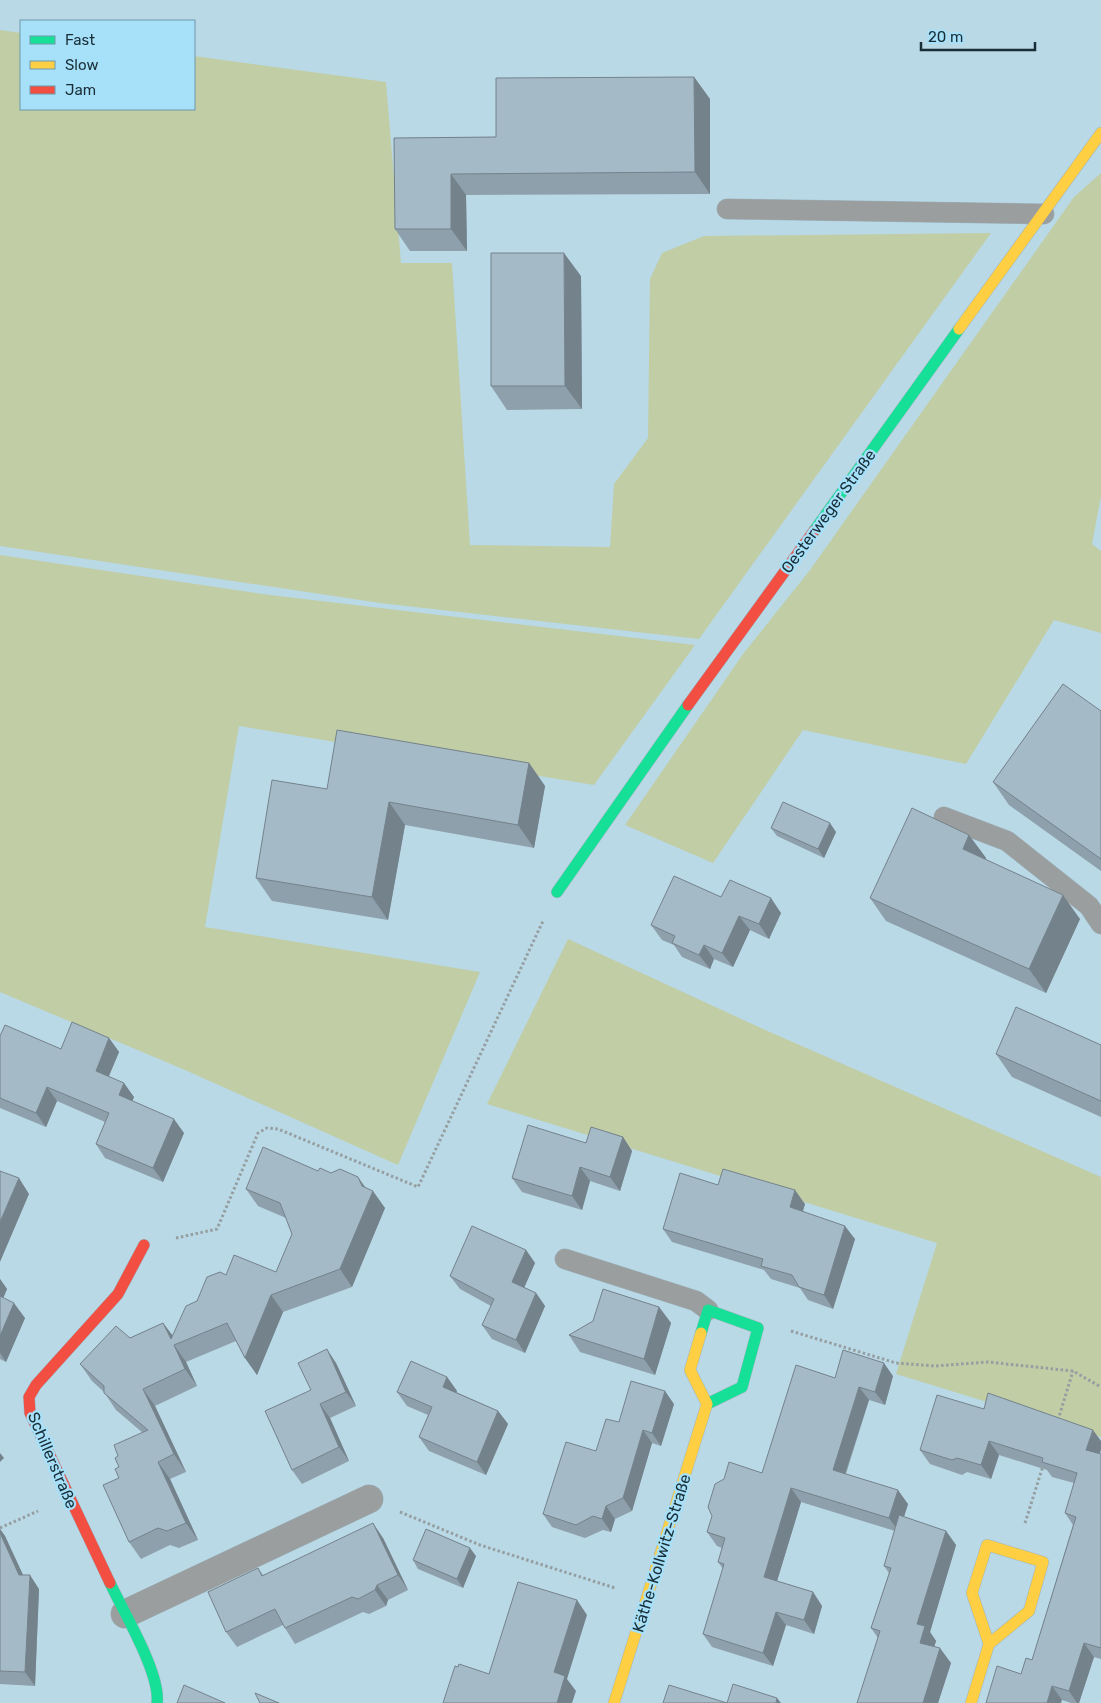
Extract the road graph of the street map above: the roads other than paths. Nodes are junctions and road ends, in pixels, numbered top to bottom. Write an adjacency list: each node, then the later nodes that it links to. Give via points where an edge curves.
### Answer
1 (1101, 133): 3 (street, Oesterweger Straße)
2 (727, 209): 3 (lane)
3 (1044, 214): 5 (street, Oesterweger Straße, via 674,723)
4 (944, 817): 6 (lane, via 1006,841 1090,906)
5 (557, 892)
6 (1101, 924)
7 (144, 1245): 12 (street, Schillerstraße, via 118,1294 36,1385 29,1397 30,1413)
8 (565, 1258): 9 (lane, via 696,1301)
9 (708, 1310): 10 (street, via 690,1370); 10 (street, via 758,1328 742,1387)
10 (707, 1404): 15 (street, Käthe-Kollwitz-Straße)
11 (369, 1499): 12 (street)
12 (124, 1614): 14 (street, Schillerstraße, via 153,1674)
13 (989, 1644): 13 (street, via 1029,1611 1043,1562 987,1545 972,1592); 16 (street)
14 (157, 1703)
15 (614, 1703)
16 (971, 1703)

